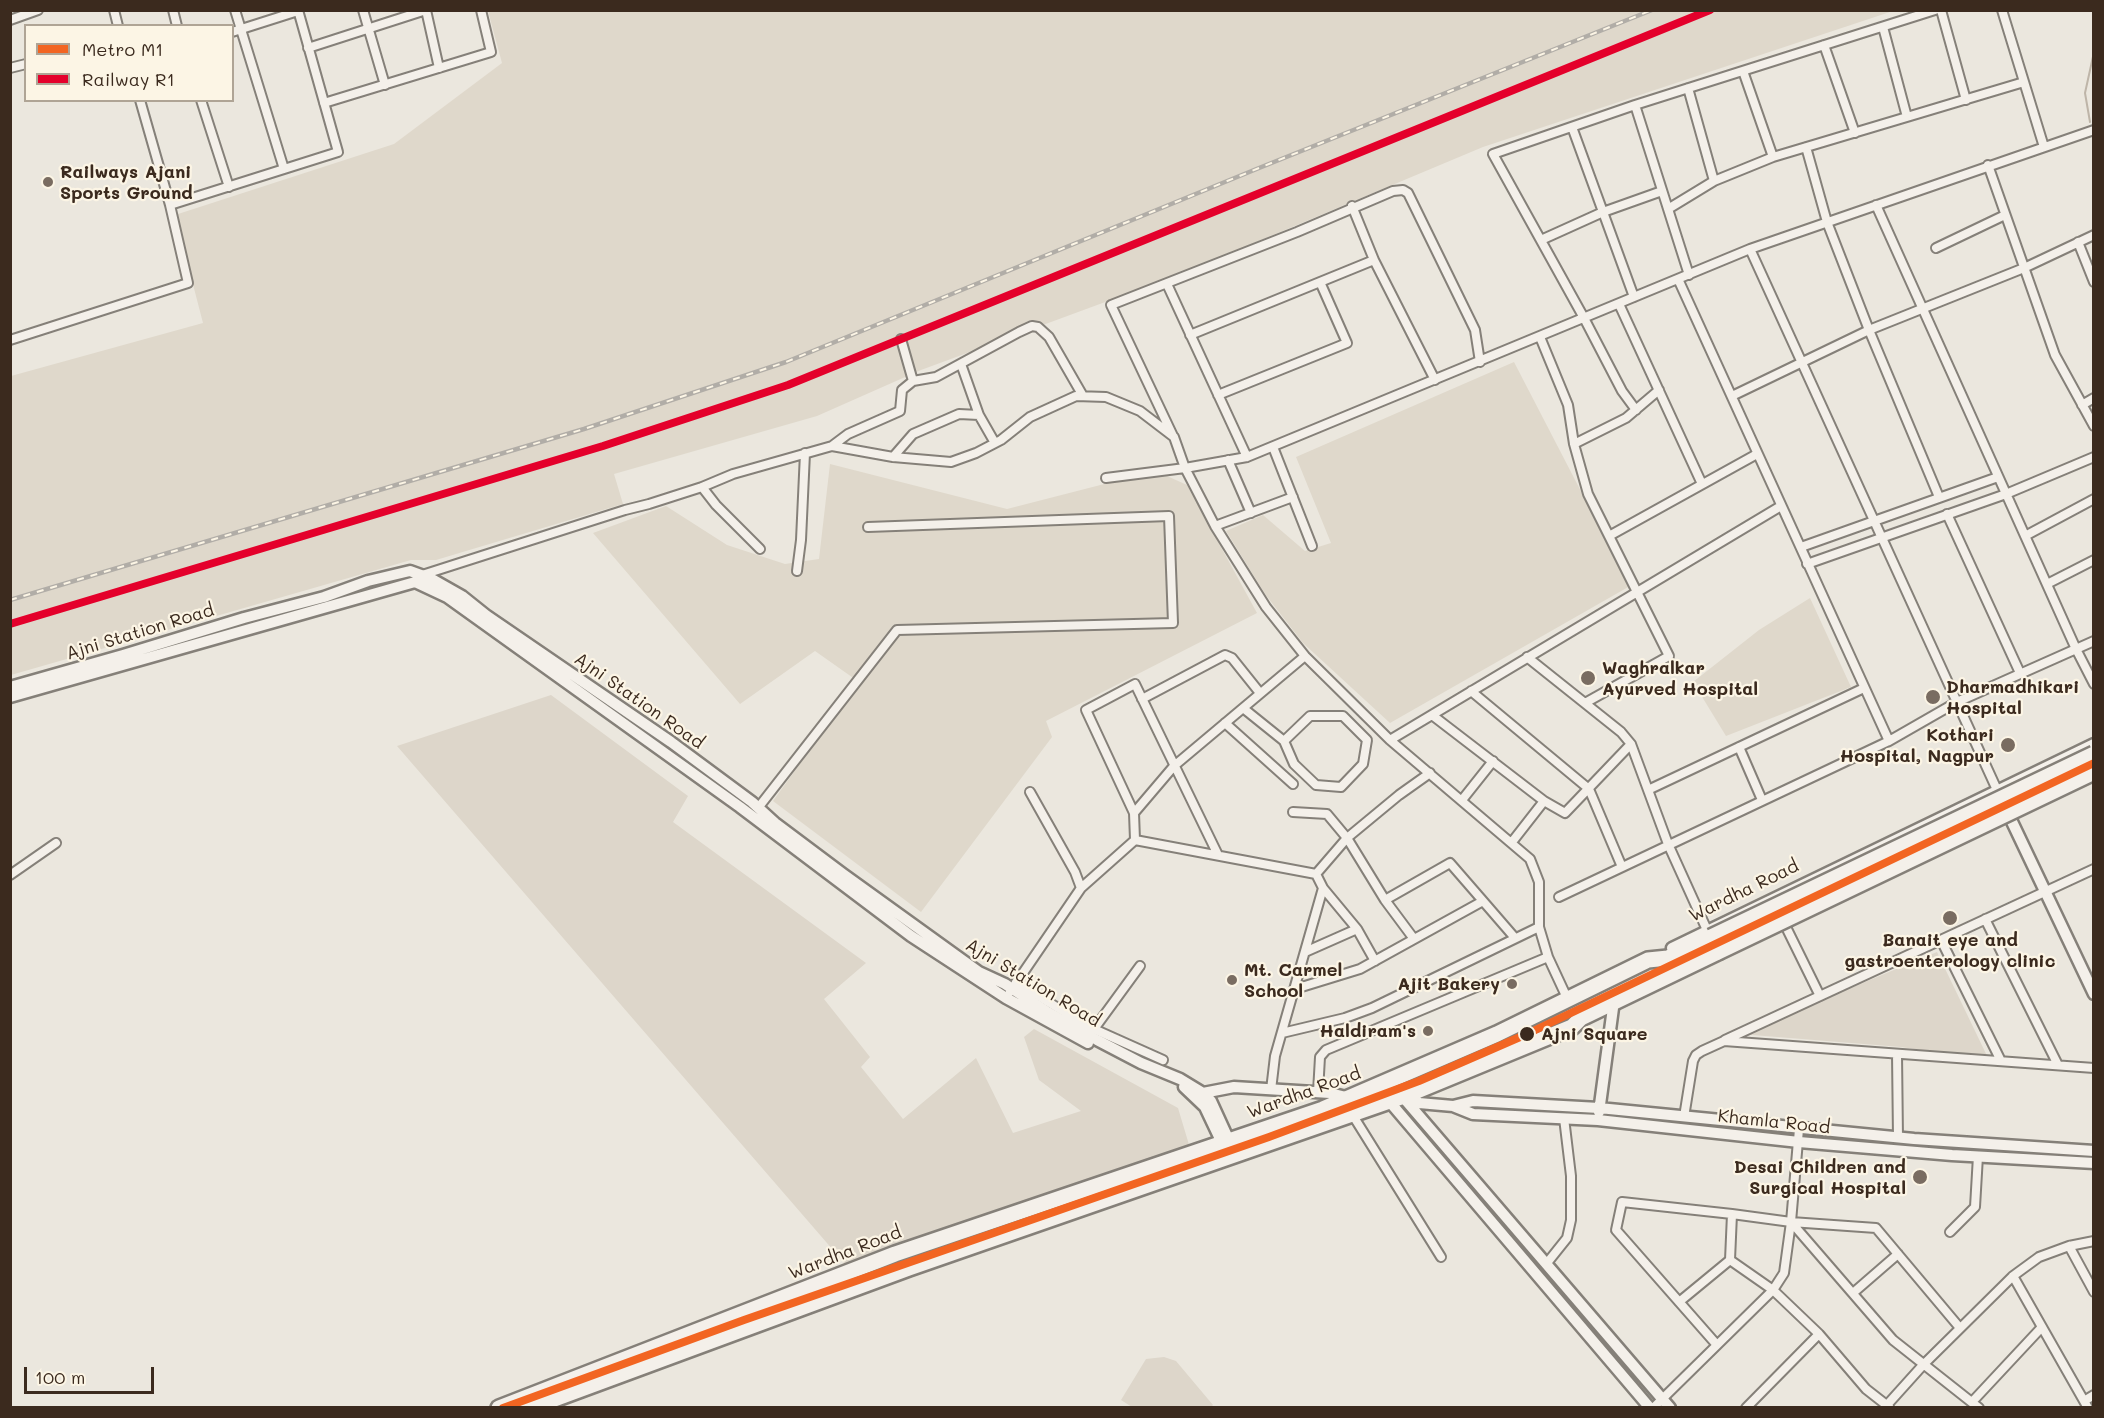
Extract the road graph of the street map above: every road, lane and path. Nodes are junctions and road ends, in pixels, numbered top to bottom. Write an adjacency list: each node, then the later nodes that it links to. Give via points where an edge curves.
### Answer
1 (38, 10): 10 (street)
2 (235, 10): 13 (street)
3 (363, 10): 12 (street)
4 (426, 10): 12 (street); 16 (street)
5 (481, 10): 16 (street, via 491,52)
6 (1935, 10): 11 (street)
7 (1941, 10): 21 (street)
8 (2002, 10): 18 (street)
9 (298, 11): 13 (street); 15 (street)
10 (10, 20)
11 (1883, 27): 14 (street); 26 (street)
12 (368, 28): 15 (street); 19 (street)
13 (236, 31): 34 (street)
14 (1824, 45): 17 (street); 29 (street)
15 (308, 48): 24 (street)
16 (439, 68): 19 (street)
17 (1743, 71): 20 (street); 32 (street)
18 (2024, 82): 21 (street); 31 (street)
19 (384, 85): 24 (street)
20 (1688, 88): 25 (street); 35 (street)
21 (1966, 100): 26 (street)
22 (141, 102): 38 (street)
23 (202, 102): 36 (street)
24 (324, 103): 34 (street, via 338,152)
25 (1635, 105): 27 (street); 37 (street)
26 (1907, 117): 29 (street)
27 (1572, 127): 42 (street); 46 (street, via 1493,154)
28 (2094, 130): 31 (street)
29 (1855, 133): 30 (street)
30 (1806, 147): 32 (street); 44 (street)
31 (2044, 147): 33 (street)
32 (1773, 157): 35 (street)
33 (1988, 165): 39 (street); 43 (street)
34 (284, 169): 36 (street)
35 (1714, 181): 41 (street)
36 (229, 187): 38 (street)
37 (1662, 191): 41 (street); 42 (street)
38 (170, 205): 65 (street, via 188,283)
39 (1876, 205): 44 (street); 59 (street)
40 (1353, 206): 50 (street); 56 (street); 66 (street, via 1393,191 1408,193 1475,330)
41 (1668, 209): 52 (street)
42 (1603, 212): 46 (street); 57 (street)
43 (2006, 215): 48 (street); 51 (street)
44 (1827, 222): 49 (street); 61 (street)
45 (2094, 234): 47 (street)
46 (1541, 240): 60 (street)
47 (2078, 242): 51 (street); 55 (street)
48 (1936, 248)
49 (1750, 249): 52 (street); 67 (street)
50 (1374, 260): 54 (street); 69 (street)
51 (2024, 268): 59 (street); 76 (street, via 2055,355)
52 (1689, 274): 53 (street)
53 (1678, 279): 57 (street); 74 (street)
54 (1320, 282): 62 (street); 72 (street, via 1347,343)
55 (2094, 282)
56 (1167, 284): 62 (street); 80 (street, via 1111,305)
57 (1634, 297): 58 (street)
58 (1619, 304): 60 (street); 71 (street)
59 (1923, 309): 61 (street); 93 (street)
60 (1584, 318): 63 (street); 77 (street)
61 (1869, 330): 67 (street); 98 (street)
62 (1190, 335): 72 (street)
63 (1540, 337): 66 (street); 82 (street, via 1568,405)
64 (901, 339): 70 (street)
65 (10, 340)
66 (1480, 362): 69 (street)
67 (1801, 362): 74 (street); 103 (street)
68 (961, 364): 70 (street, via 936,377); 73 (street, via 1019,332 1038,327 1049,337); 78 (street)
69 (1435, 380): 84 (street)
70 (913, 381): 83 (street, via 902,390 900,411 848,434)
71 (1659, 390): 77 (street); 94 (street)
72 (1218, 395): 88 (street)
73 (1083, 396): 80 (street, via 1106,397 1140,411); 81 (street, via 1030,417)
74 (1732, 396): 86 (street)
75 (2094, 398): 76 (street)
76 (2082, 405): 79 (street)
77 (1636, 410): 82 (street)
78 (979, 415): 81 (street); 87 (street, via 959,414 913,434)
79 (2094, 426)
80 (1174, 437): 91 (street)
81 (995, 443): 87 (street, via 951,462)
82 (1574, 444): 107 (street, via 1588,494)
83 (832, 446): 85 (street); 87 (street)
84 (1274, 447): 88 (street); 97 (street)
85 (805, 453): 95 (street); 114 (street)
86 (1757, 454): 94 (street); 100 (street)
87 (893, 457)
88 (1246, 457): 90 (street)
89 (2094, 457): 96 (street)
90 (1228, 460): 91 (street); 101 (street)
91 (1185, 468): 92 (street); 104 (street)
92 (1106, 478)
93 (1999, 478): 96 (street); 98 (street)
94 (1702, 484): 107 (street)
95 (702, 487): 111 (street); 115 (street)
96 (2005, 492): 102 (street); 108 (street)
97 (1293, 496): 101 (street); 109 (street)
98 (1939, 497): 103 (street)
99 (2094, 499): 108 (street)
100 (1781, 506): 110 (street); 117 (street)
101 (1251, 513): 104 (street)
102 (1947, 514): 106 (street); 123 (street)
103 (1875, 522): 106 (street); 110 (street)
104 (1215, 526): 120 (street, via 1266,607)
105 (868, 527): 162 (street, via 1169,516 1173,623 897,630)
106 (1880, 535): 113 (street); 132 (street)
107 (1609, 536): 117 (street)
108 (2025, 536): 116 (street)
109 (1312, 546)
110 (1801, 547): 113 (street)
111 (760, 549)
112 (2094, 560): 116 (street)
113 (1807, 564): 127 (street)
114 (797, 571)
115 (419, 579): 122 (street, Ajni Station Road, via 410,572 368,581 211,627); 126 (street, Ajni Station Road, via 432,579 462,596)
116 (2047, 584): 119 (street)
117 (1638, 592): 121 (street); 133 (street, via 1669,656)
118 (2094, 641): 119 (street)
119 (2076, 649): 123 (street); 124 (street)
120 (1305, 656): 129 (street); 136 (street)
121 (1527, 657): 128 (street); 133 (street)
122 (125, 660): 125 (street, Ajni Station Road); 130 (street, Ajni Station Road)
123 (2020, 673): 132 (street)
124 (2094, 684)
125 (10, 687)
126 (583, 688): 146 (street, Ajni Station Road); 148 (street, Ajni Station Road)
127 (1864, 688): 141 (street); 144 (street)
128 (1471, 691): 135 (street); 154 (street)
129 (1260, 693): 131 (street, via 1232,658 1225,655); 134 (street)
130 (10, 697)
131 (1142, 699): 149 (street); 163 (street, via 1134,684 1086,710)
132 (1958, 702): 141 (street); 157 (street)
133 (1585, 703): 142 (street)
134 (1243, 708): 137 (street); 139 (street)
135 (1432, 715): 140 (street); 147 (street)
136 (1369, 720): 138 (street); 140 (street)
137 (1225, 723): 149 (street); 153 (street)
138 (1358, 731): 139 (street, via 1343,716 1310,716); 139 (street, via 1367,740 1363,764 1341,787 1316,785 1294,764)
139 (1284, 741)
140 (1390, 741): 151 (street)
141 (1889, 741): 159 (street)
142 (1631, 744): 154 (street); 155 (street)
143 (2094, 744): 157 (street, Wardha Road)
144 (1739, 747): 155 (street); 159 (street)
145 (2094, 754): 191 (highway, bridge, via 1668,958)
146 (689, 755): 148 (street); 162 (street, Ajni Station Road)
147 (1493, 761): 158 (street); 160 (street)
148 (681, 765): 162 (street, Ajni Station Road)
149 (1174, 766): 163 (street); 170 (street)
150 (2094, 772): 200 (highway, bridge, via 1590,1013)
151 (1430, 773): 158 (street); 165 (street)
152 (2094, 778): 164 (street, Wardha Road)
153 (1293, 784)
154 (1589, 789): 160 (street, via 1565,813); 171 (street)
155 (1648, 790): 169 (street)
156 (1030, 792): 175 (street)
157 (1998, 792): 164 (street); 185 (street, Wardha Road)
158 (1462, 800): 167 (street)
159 (1762, 800): 169 (street)
160 (1544, 801): 167 (street)
161 (1293, 812): 165 (street, via 1327,814)
162 (760, 813): 194 (street, Ajni Station Road, via 921,932)
163 (1134, 813): 166 (street)
164 (2011, 818): 177 (street); 183 (street, Wardha Road)
165 (1347, 838): 173 (street); 179 (street)
166 (1134, 840): 170 (street); 175 (street)
167 (1512, 842): 182 (street, via 1530,859 1539,882)
168 (56, 843): 174 (street)
169 (1668, 844): 171 (street); 185 (street)
170 (1218, 855): 173 (street)
171 (1622, 867): 178 (street)
172 (2094, 869): 177 (street)
173 (1317, 874): 176 (street)
174 (10, 875)
175 (1081, 888): 194 (street)
176 (1323, 888): 184 (street); 189 (street)
177 (2045, 891): 181 (street); 196 (street)
178 (1559, 897)
179 (1385, 900): 180 (street, via 1450,863); 187 (street)
180 (1483, 901): 186 (street); 187 (street)
181 (1985, 919): 188 (street); 207 (street)
182 (1539, 927): 186 (street); 190 (street)
183 (1786, 927): 197 (street); 199 (street, Wardha Road)
184 (1357, 929): 189 (street); 192 (street)
185 (1707, 930): 191 (street, Wardha Road)
186 (1515, 938): 202 (street, via 1372,1008)
187 (1414, 939): 192 (street)
188 (1941, 940): 197 (street); 206 (street)
189 (1305, 952): 195 (street)
190 (1548, 957): 198 (street); 211 (street, via 1326,1050 1320,1057)
191 (1648, 960): 198 (highway, Wardha Road)
192 (1375, 961): 195 (street)
193 (1140, 966): 201 (street)
194 (1011, 989): 201 (street); 209 (street, Ajni Station Road, via 1085,1042)
195 (1295, 989): 202 (street)
196 (2094, 994)
197 (1820, 996): 203 (street)
198 (1568, 1000): 213 (highway, Wardha Road)
199 (1613, 1008): 200 (street, Wardha Road); 215 (street)
200 (1572, 1027): 212 (highway, Wardha Road)
201 (1094, 1029): 205 (street)
202 (1282, 1032): 210 (street)
203 (1724, 1041): 204 (street); 217 (street, via 1696,1055)
204 (1897, 1054): 206 (street); 223 (street)
205 (1163, 1060)
206 (2001, 1061): 207 (street)
207 (2058, 1065): 208 (street)
208 (2094, 1068)
209 (1194, 1089): 210 (street); 225 (street); 225 (street, via 1210,1101)
210 (1271, 1089): 211 (street)
211 (1318, 1092): 213 (street)
212 (1400, 1097): 214 (street, Khamla Road); 216 (highway, Wardha Road); 218 (street); 221 (street)
213 (1350, 1098): 225 (highway, Wardha Road)
214 (1453, 1106): 215 (street, Khamla Road, via 1473,1101); 219 (street, Khamla Road, via 1473,1114)
215 (1599, 1108): 217 (street, Khamla Road); 220 (street)
216 (1352, 1114): 225 (highway, Wardha Road); 235 (street)
217 (1684, 1117): 222 (street, Khamla Road)
218 (1420, 1118): 221 (street); 237 (street)
219 (1564, 1118): 220 (street, Khamla Road); 237 (street, via 1571,1220 1567,1238)
220 (1598, 1120): 224 (street, Khamla Road)
221 (1410, 1126): 255 (street)
222 (1800, 1129): 223 (street, Khamla Road); 224 (street)
223 (1898, 1138): 226 (street, Khamla Road)
224 (1799, 1142): 227 (street, Khamla Road); 230 (street)
225 (1229, 1148): 253 (highway, Wardha Road, via 896,1254); 254 (highway, Wardha Road)
226 (2094, 1151)
227 (1978, 1156): 228 (street, Khamla Road); 231 (street, via 1975,1207)
228 (2094, 1163)
229 (1731, 1214): 230 (street); 236 (street); 242 (street, via 1622,1202 1616,1230)
230 (1791, 1222): 234 (street, via 1876,1227); 239 (street, via 1784,1272); 241 (street)
231 (1950, 1232)
232 (2094, 1241): 233 (street)
233 (2069, 1246): 238 (street, via 2039,1257); 240 (street)
234 (1898, 1254): 241 (street); 244 (street)
235 (1441, 1257)
236 (1730, 1260): 239 (street); 242 (street)
237 (1547, 1263): 249 (street)
238 (2013, 1276): 243 (street); 244 (street)
239 (1773, 1290): 245 (street); 246 (street)
240 (2094, 1292)
241 (1853, 1293): 247 (street, via 1893,1340)
242 (1679, 1302): 246 (street)
243 (2042, 1327): 250 (street); 251 (street)
244 (1960, 1328): 247 (street)
245 (1819, 1334): 252 (street, via 1866,1389); 256 (street)
246 (1717, 1345): 249 (street)
247 (1923, 1365): 251 (street); 252 (street)
248 (2094, 1395): 250 (street)
249 (1667, 1403): 255 (street)
250 (2086, 1404)
251 (1976, 1405)
252 (1889, 1406)
253 (498, 1407)
254 (530, 1407)
255 (1652, 1407)
256 (1746, 1407)

